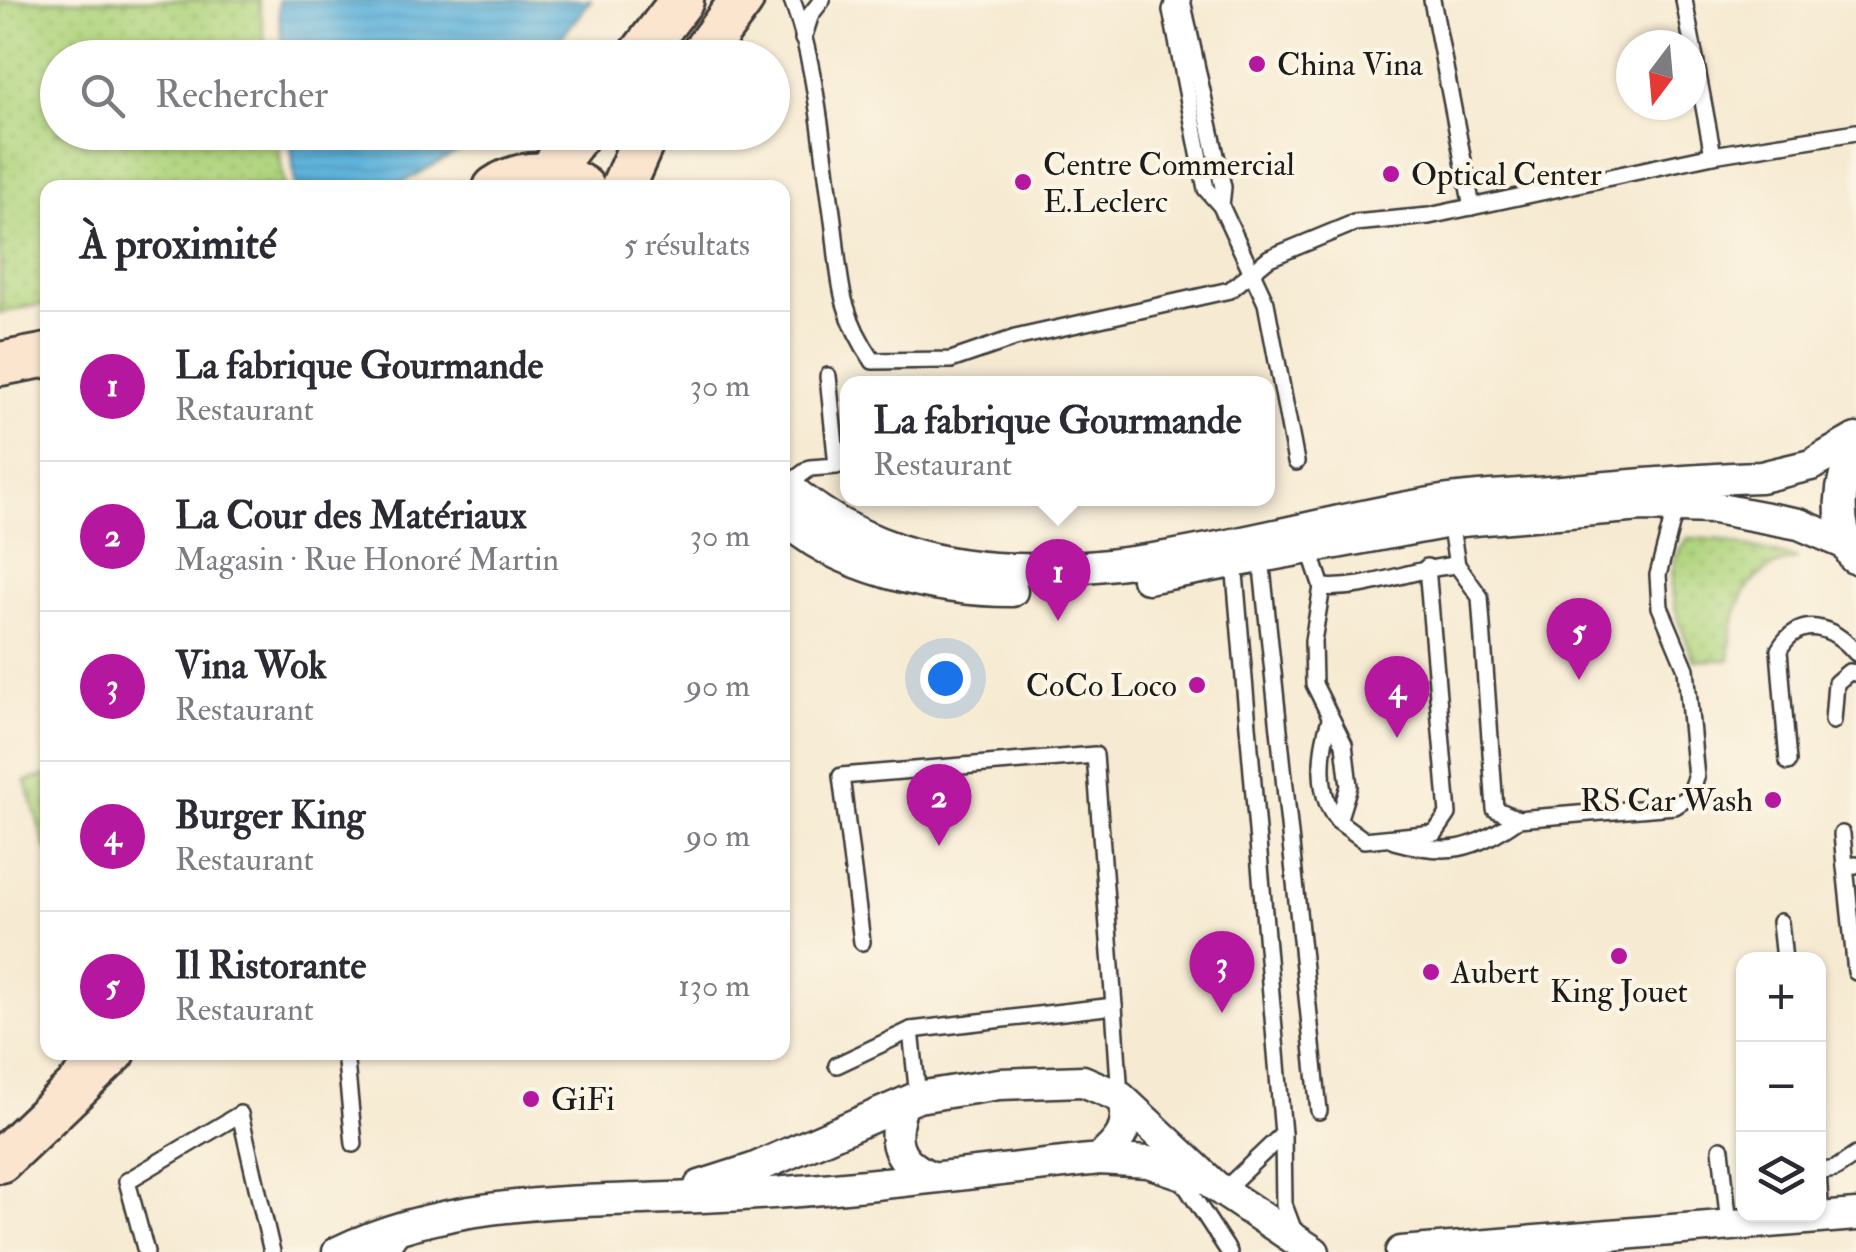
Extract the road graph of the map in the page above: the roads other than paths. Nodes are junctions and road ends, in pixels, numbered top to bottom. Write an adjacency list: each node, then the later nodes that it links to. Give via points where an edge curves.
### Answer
1 (682, 0): 10 (main road)
2 (742, 0): 11 (main road)
3 (792, 0): 9 (lane)
4 (822, 0): 9 (lane)
5 (1174, 0): 20 (lane, via 1206,189)
6 (1182, 0): 20 (lane, via 1223,188)
7 (1432, 0): 21 (lane)
8 (1684, 0): 15 (lane)
9 (803, 39): 22 (lane, via 839,288 851,329 874,361 951,360 1014,338 1230,290)
10 (652, 40)
11 (712, 40)
12 (1856, 132): 15 (lane)
13 (575, 150): 18 (main road)
14 (639, 150): 19 (main road)
15 (1713, 155): 21 (lane)
16 (514, 180): 17 (main road)
17 (558, 180)
18 (566, 180)
19 (626, 180)
20 (1221, 206): 22 (lane)
21 (1472, 207): 22 (lane, via 1354,223)
22 (1250, 272): 27 (lane, via 1266,304)
23 (40, 356): 24 (main road)
24 (0, 364)
25 (828, 376): 28 (lane, via 837,466 810,468)
26 (1856, 443): 33 (street, via 1811,465 1761,477 1439,501); 34 (street, via 1839,506)
27 (1296, 462)
28 (790, 489)
29 (790, 498): 33 (street, via 882,546 983,570 1053,570)
30 (1676, 506): 32 (street); 34 (street, via 1798,524); 44 (lane, via 1658,574 1660,607 1686,669 1696,778 1689,797 1676,806)
31 (790, 511): 35 (street, via 797,530 875,569 931,586 1058,590)
32 (1450, 522): 33 (street); 36 (lane)
33 (1308, 538): 35 (street); 38 (lane)
34 (1851, 553)
35 (1248, 560): 60 (lane); 61 (lane)
36 (1457, 565): 37 (lane); 44 (lane, via 1480,597 1495,809)
37 (1427, 567): 38 (lane, via 1344,589); 47 (lane, via 1448,814 1435,833)
38 (1322, 587): 41 (lane, via 1314,684)
39 (1856, 653): 43 (lane, via 1828,629 1807,625 1788,634 1779,650)
40 (1856, 673): 42 (lane, via 1836,683)
41 (1330, 719): 45 (lane, via 1344,744 1349,786); 45 (lane, via 1322,742 1326,807)
42 (1833, 721)
43 (1788, 762)
44 (1518, 819): 47 (lane, via 1482,844 1428,850)
45 (1338, 821): 47 (lane, via 1364,840)
46 (1842, 834): 48 (lane)
47 (1385, 839)
48 (1850, 866): 52 (lane)
49 (1780, 922): 51 (lane)
50 (862, 942): 53 (lane, via 841,776 1095,755)
51 (1783, 952)
52 (1856, 972)
53 (1114, 1006): 54 (lane); 58 (lane)
54 (911, 1030): 57 (lane); 59 (lane)
55 (106, 1060): 66 (main road)
56 (346, 1060): 62 (lane)
57 (837, 1065)
58 (1122, 1100): 59 (street, via 1104,1087 1061,1080); 65 (street, via 1125,1130); 70 (street)
59 (910, 1101): 69 (street, via 894,1129 895,1145 912,1168); 71 (street, via 753,1168)
60 (1319, 1111)
61 (1283, 1134): 70 (lane); 77 (lane, via 1284,1205)
62 (354, 1144)
63 (1721, 1149): 76 (lane)
64 (1856, 1155): 68 (lane)
65 (1099, 1159): 67 (street); 69 (street)
66 (0, 1161)
67 (1175, 1170): 70 (street); 82 (lane)
68 (1826, 1171)
69 (931, 1177): 71 (street)
70 (1219, 1188): 77 (street)
71 (670, 1195): 75 (street)
72 (1856, 1216): 73 (street)
73 (1826, 1219)
74 (1775, 1222): 76 (street)
75 (410, 1224): 80 (street); 81 (lane)
76 (1729, 1225): 83 (street)
77 (1303, 1249)
78 (146, 1252): 79 (lane, via 128,1181 240,1114)
79 (272, 1252)
80 (338, 1252)
81 (389, 1252)
82 (1229, 1252)
83 (1402, 1252)

